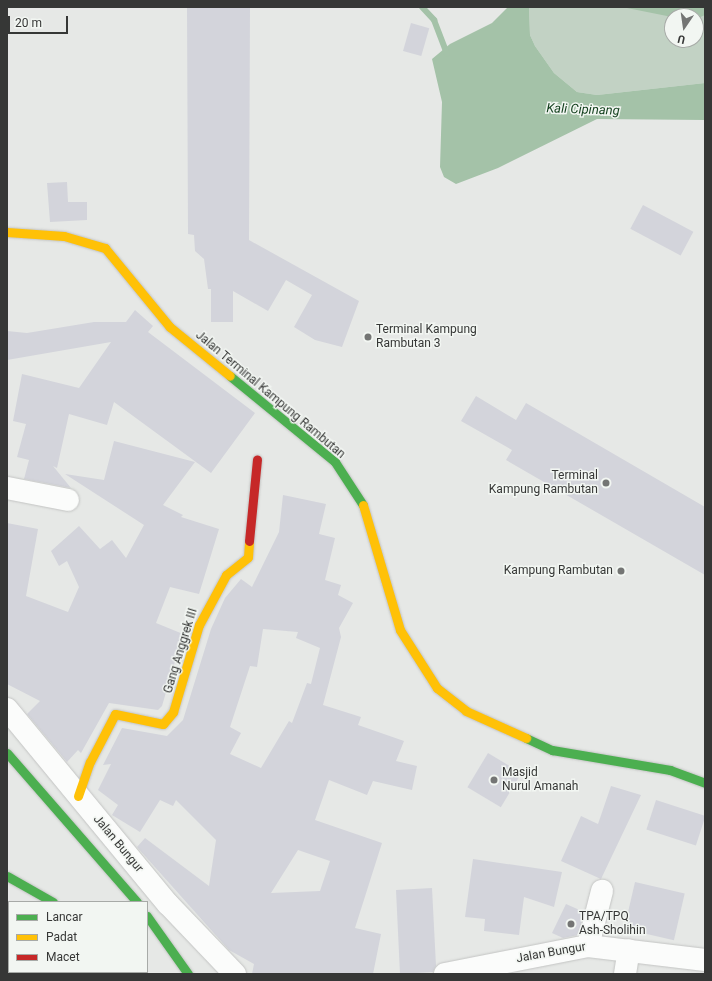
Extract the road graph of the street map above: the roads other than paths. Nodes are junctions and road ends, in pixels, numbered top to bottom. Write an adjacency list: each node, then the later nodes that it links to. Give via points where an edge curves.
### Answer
1 (7, 232): 7 (main road, Jalan Terminal Kampung Rambutan, via 58,235 105,248 170,327 335,462 363,505 400,630 437,688 466,710 552,750 670,770)
2 (257, 459): 8 (main road, Gang Anggrek III, via 248,557 226,575 214,592 199,625 173,712 163,724 116,714 90,762)
3 (7, 488): 4 (street)
4 (68, 500)
5 (7, 709): 8 (street, Jalan Bungur)
6 (7, 753): 12 (main road)
7 (705, 783)
8 (78, 796): 18 (street, Jalan Bungur, via 168,904)
9 (7, 876): 11 (main road)
10 (602, 891): 14 (street)
11 (52, 901)
12 (136, 901)
13 (148, 917): 17 (main road)
14 (588, 946): 15 (street, Jalan Bungur); 19 (street, Jalan Bungur)
15 (629, 950): 16 (street, Jalan Bungur); 20 (street)
16 (705, 960)
17 (188, 974)
18 (235, 974)
19 (445, 974)
20 (626, 974)

